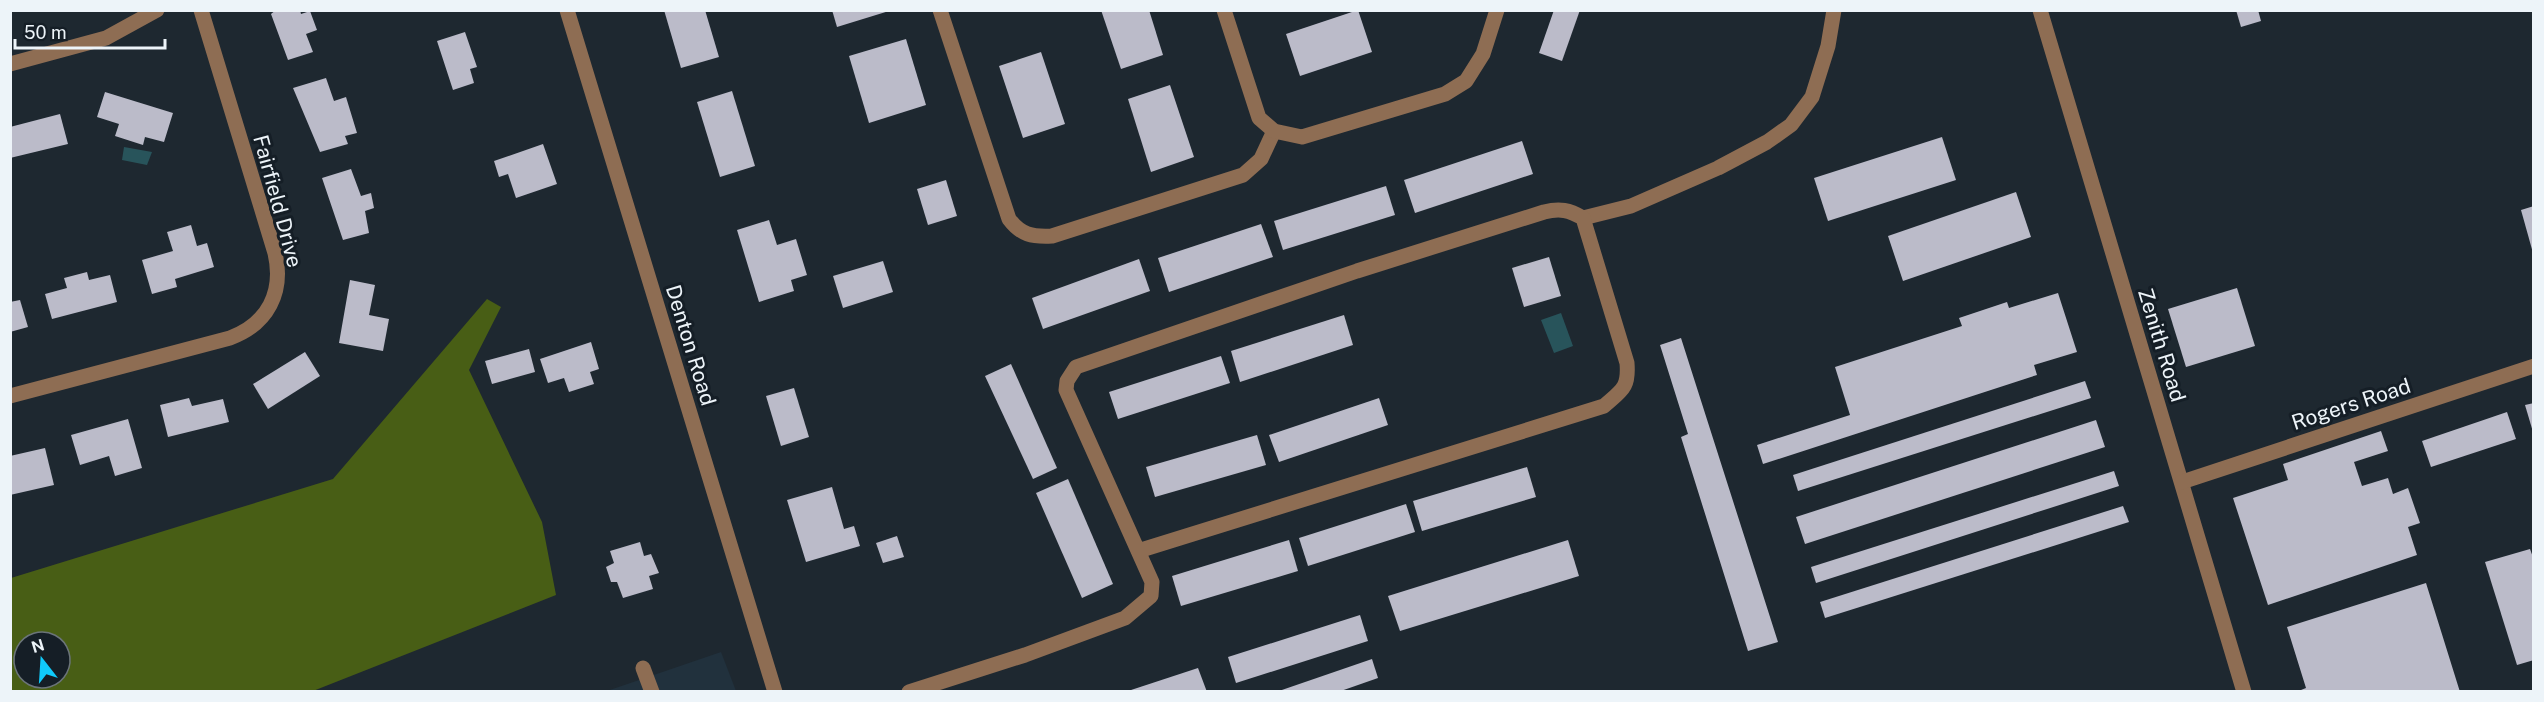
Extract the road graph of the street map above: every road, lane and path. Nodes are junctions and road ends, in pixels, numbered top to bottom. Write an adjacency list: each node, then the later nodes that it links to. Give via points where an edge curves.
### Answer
1 (157, 10): 9 (street, via 106,38)
2 (201, 10): 13 (street, Fairfield Drive, via 277,259 279,278 273,302 260,320 243,333)
3 (567, 10): 18 (street, Denton Road)
4 (940, 10): 10 (street, via 1009,219 1027,235 1052,236 1243,175 1261,159)
5 (1224, 10): 10 (street, via 1259,118)
6 (1497, 10): 10 (street, via 1483,54 1466,81 1445,94 1302,137)
7 (1833, 10): 11 (street, via 1828,46 1812,97 1791,125 1718,168 1631,206)
8 (2040, 10): 14 (street, Zenith Road)
9 (10, 64)
10 (1274, 131)
11 (1583, 218): 15 (street, via 1627,363 1628,379 1623,390 1604,406); 15 (street, via 1571,210 1557,208 1076,367 1066,390)
12 (2534, 366): 14 (street, Rogers Road)
13 (10, 396)
14 (2181, 482): 20 (street, Zenith Road)
15 (1138, 551): 19 (street, via 1152,582 1151,596 1125,618)
16 (643, 668): 17 (street)
17 (652, 692)
18 (775, 692)
19 (909, 692)
20 (2244, 692)

